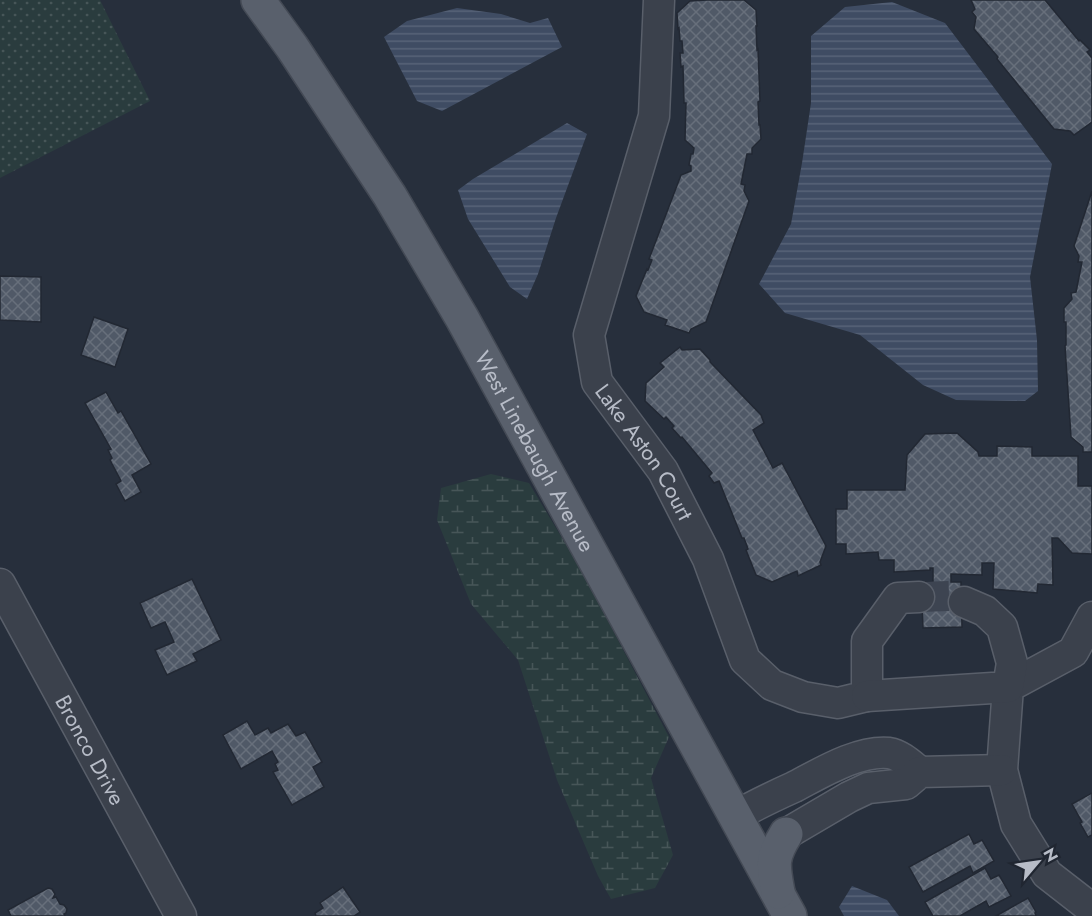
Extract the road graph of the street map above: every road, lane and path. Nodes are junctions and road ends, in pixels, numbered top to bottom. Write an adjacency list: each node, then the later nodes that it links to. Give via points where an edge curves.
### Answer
1 (258, 0): 11 (main road, West Linebaugh Avenue, via 390,196 462,318)
2 (659, 0): 8 (street, Lake Aston Court, via 654,116 589,335 597,382 663,471 708,559 745,660 772,685 803,697 838,703)
3 (0, 584): 15 (street, Bronco Drive)
4 (920, 597): 8 (street, via 898,598 867,640)
5 (964, 602): 7 (street, via 985,611 1002,627 1012,663)
6 (1092, 618): 7 (street, Lake Aston Court, via 1073,652)
7 (1008, 687): 8 (street, Lake Aston Court); 9 (street)
8 (867, 696)
9 (1002, 770): 10 (street); 14 (street, via 1016,824 1047,874)
10 (920, 772): 11 (street, via 890,753 870,754 839,764); 12 (street, via 906,784 868,788)
11 (735, 816): 13 (main road, West Linebaugh Avenue)
12 (786, 834): 13 (main road, via 776,850 773,866)
13 (784, 906)
14 (1092, 909)
15 (181, 916)

